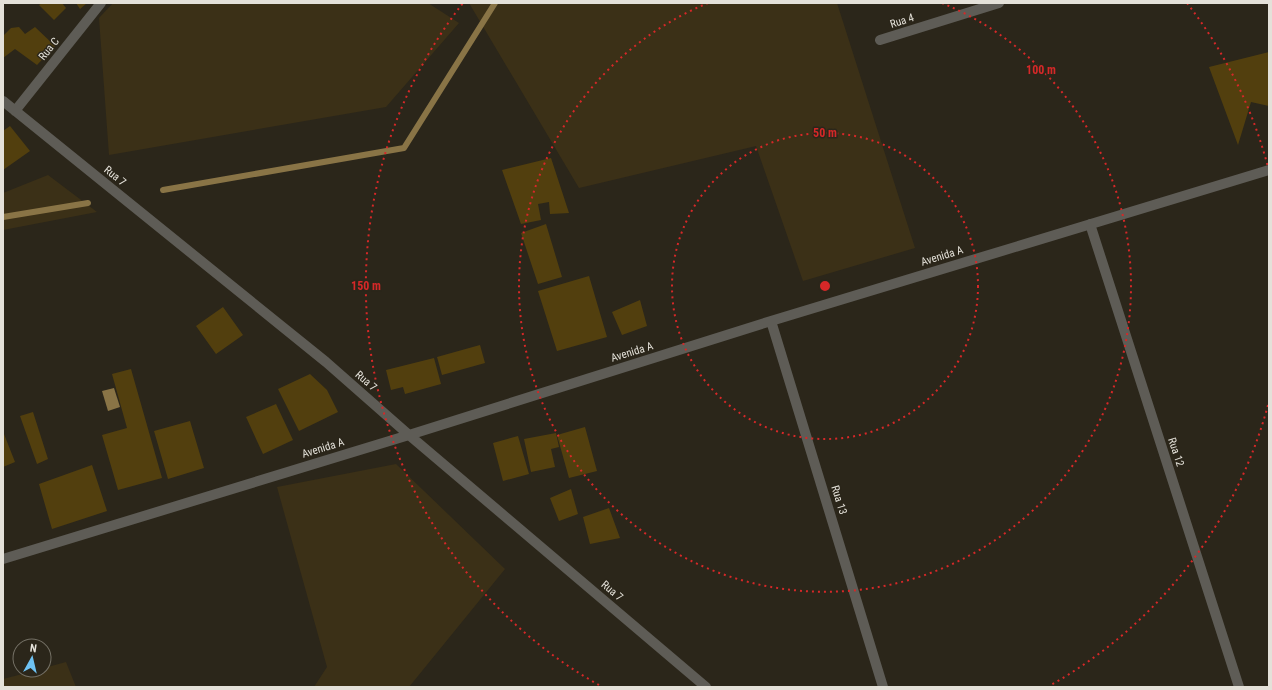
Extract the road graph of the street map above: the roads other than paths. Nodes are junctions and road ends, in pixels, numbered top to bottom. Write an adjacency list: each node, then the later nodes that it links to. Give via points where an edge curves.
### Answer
1 (101, 3): 5 (street, Rua C)
2 (999, 3): 3 (street, Rua 4)
3 (880, 40)
4 (3, 101): 5 (street, Rua 7)
5 (14, 111): 9 (street, Rua 7, via 326,362)
6 (1269, 170): 7 (street, Avenida A)
7 (1090, 224): 8 (street, Avenida A); 13 (street, Rua 12)
8 (771, 321): 9 (street, Avenida A); 12 (street, Rua 13)
9 (410, 435): 10 (street, Avenida A); 11 (street, Rua 7)
10 (3, 559)
11 (706, 687)
12 (883, 687)
13 (1239, 687)

